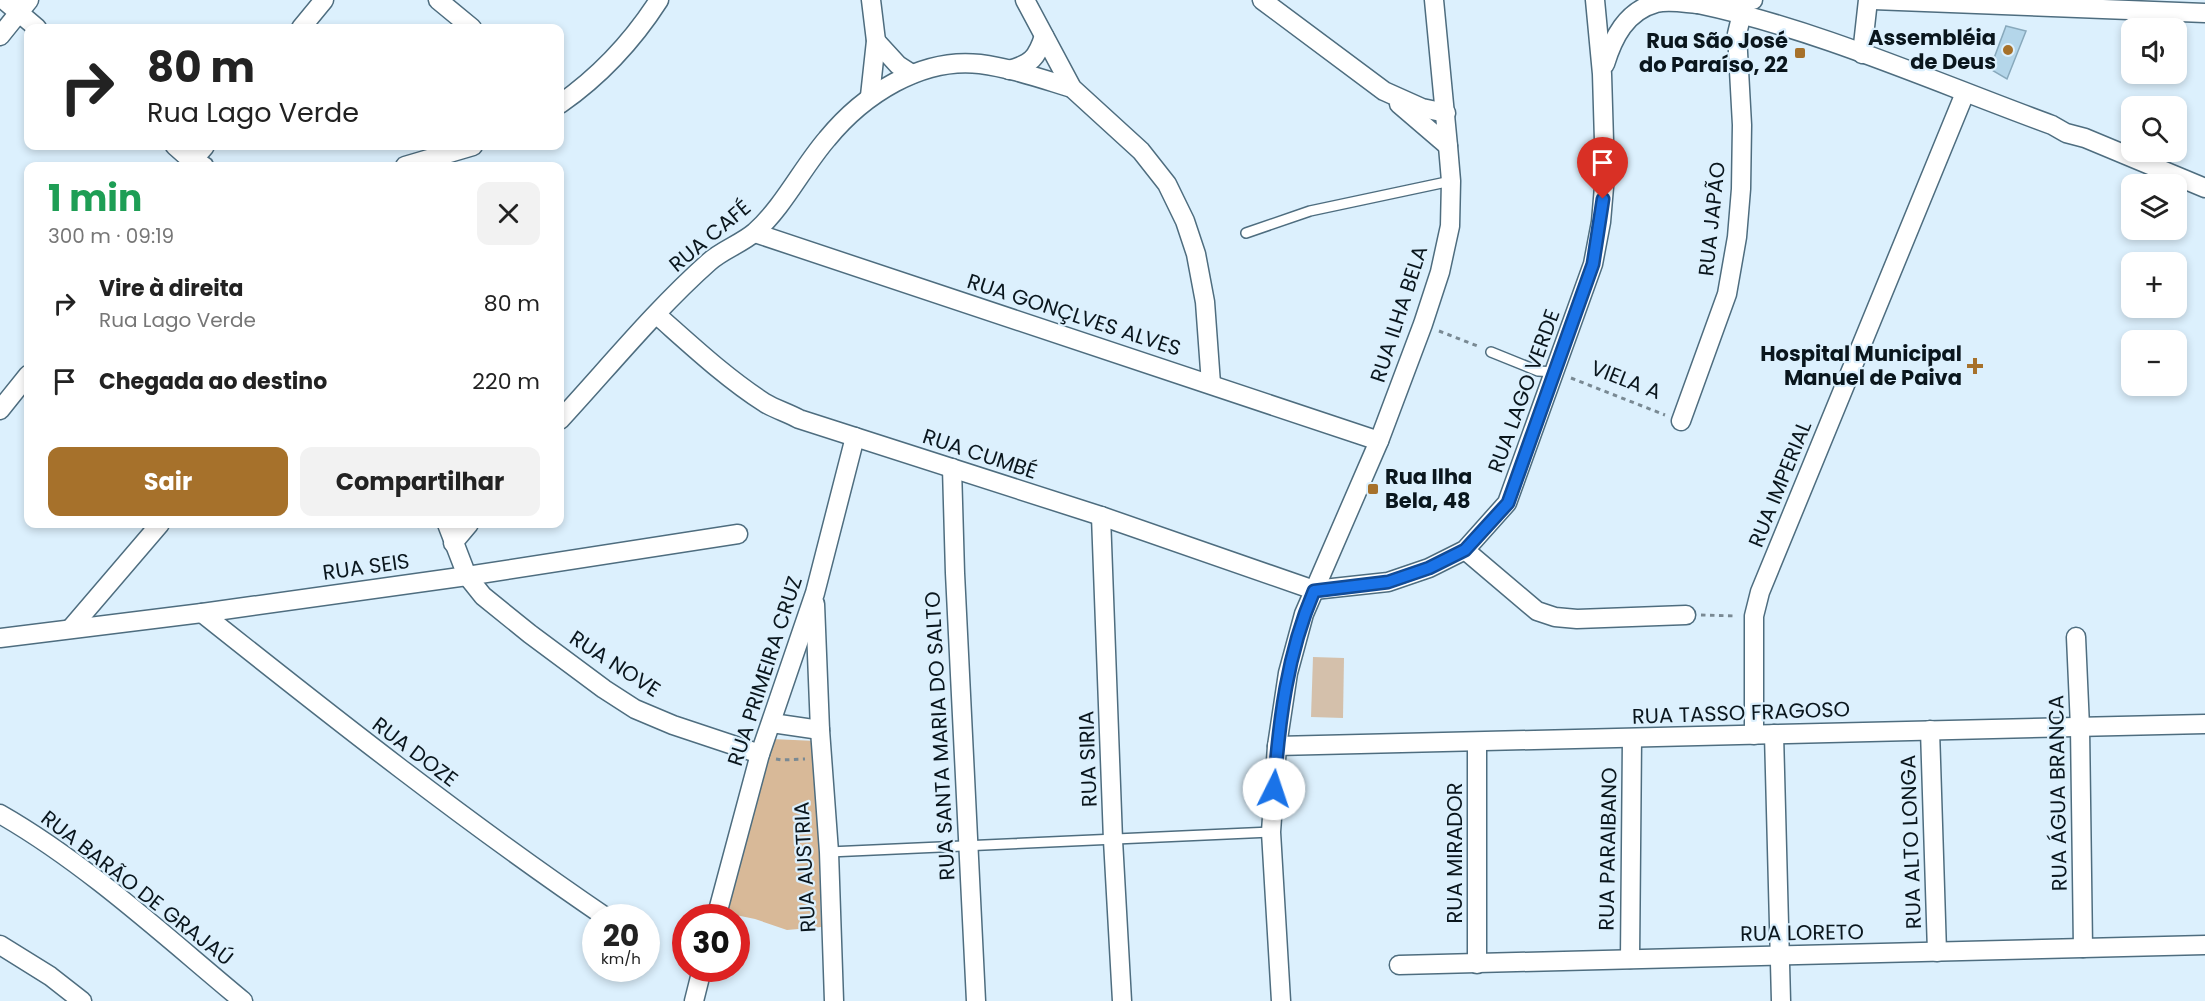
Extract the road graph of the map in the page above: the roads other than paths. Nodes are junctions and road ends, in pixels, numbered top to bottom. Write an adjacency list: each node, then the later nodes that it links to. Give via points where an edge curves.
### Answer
1 (4, 0): 13 (street)
2 (324, 0): 17 (street)
3 (438, 0): 18 (street)
4 (659, 0): 30 (street, via 643,26 603,71)
5 (871, 0): 21 (street)
6 (1025, 0): 20 (street)
7 (1262, 0): 27 (street)
8 (1434, 0): 31 (street, RUA ILHA BELA)
9 (1595, 0): 25 (street)
10 (1868, 0): 22 (street)
11 (1873, 0): 12 (street)
12 (1977, 1): 15 (street)
13 (24, 6): 16 (street); 19 (street)
14 (1748, 7): 22 (street); 25 (street, via 1675,2 1656,3 1638,11 1620,27); 48 (street, RUA JAPÃO, via 1737,34 1742,125 1737,237 1727,294)
15 (2205, 13)
16 (35, 24)
17 (304, 24)
18 (467, 24)
19 (0, 36)
20 (1044, 36): 23 (street, via 1032,60); 26 (street)
21 (876, 41): 24 (street); 29 (street)
22 (1862, 54): 28 (street)
23 (1009, 70): 24 (street, RUA CAFÉ, via 951,64); 26 (street, RUA CAFÉ)
24 (912, 74): 29 (street, RUA CAFÉ)
25 (1602, 74): 43 (street, RUA LAGO VERDE, via 1605,175 1601,222 1593,264)
26 (1072, 88): 45 (street, via 1142,151 1167,184 1185,221 1205,302)
27 (1384, 91): 31 (street, via 1422,108); 32 (street)
28 (1965, 93): 38 (street); 72 (street, RUA IMPERIAL, via 1760,592 1754,616)
29 (870, 96): 39 (street, RUA CAFÉ, via 826,139 786,196)
30 (564, 100)
31 (1446, 113): 32 (street, RUA ILHA BELA)
32 (1448, 146): 37 (street, RUA ILHA BELA)
33 (179, 150): 35 (street)
34 (459, 150): 36 (street)
35 (193, 162)
36 (419, 162)
37 (1451, 181): 40 (lane, via 1310,211); 50 (street, RUA ILHA BELA, via 1450,226 1440,272)
38 (2205, 188)
39 (754, 232): 41 (street, RUA CAFÉ, via 711,260); 45 (street, RUA GONÇLVES ALVES)
40 (1246, 233)
41 (657, 315): 47 (street, RUA CAFÉ); 49 (street, RUA CUMBÉ, via 766,404)
42 (1491, 352): 43 (lane, via 1538,372)
43 (1555, 372): 58 (street, RUA LAGO VERDE, via 1508,503)
44 (24, 380): 46 (street)
45 (1211, 384): 50 (street, RUA GONÇLVES ALVES)
46 (0, 410)
47 (564, 416)
48 (1681, 422)
49 (855, 437): 51 (street, RUA CUMBÉ); 61 (street, RUA PRIMEIRA CRUZ)
50 (1379, 441): 60 (street, RUA ILHA BELA)
51 (952, 468): 52 (street, RUA CUMBÉ); 81 (street, RUA SANTA MARIA DO SALTO)
52 (1101, 516): 60 (street, RUA CUMBÉ); 80 (street, RUA SIRIA)
53 (157, 528): 64 (street)
54 (448, 528): 57 (street, RUA NOVE)
55 (466, 528): 57 (street)
56 (738, 534): 59 (street, RUA SEIS)
57 (453, 543): 59 (street, RUA NOVE)
58 (1465, 550): 60 (street, RUA LAGO VERDE, via 1388,582); 63 (street, via 1537,611 1556,617)
59 (467, 576): 62 (street, RUA SEIS); 77 (street, RUA NOVE, via 483,596 530,634 635,709)
60 (1314, 591): 76 (street, RUA ILHA BELA, via 1288,673)
61 (815, 593): 67 (street, RUA PRIMEIRA CRUZ); 73 (street, RUA AUSTRIA)
62 (202, 613): 64 (street, RUA SEIS); 83 (street, RUA DOZE, via 470,823)
63 (1686, 615)
64 (71, 628): 66 (street, RUA SEIS)
65 (2076, 637): 69 (street, RUA ÁGUA BRANCA)
66 (0, 638)
67 (772, 723): 73 (street); 77 (street, RUA PRIMEIRA CRUZ)
68 (2205, 724): 69 (street, RUA TASSO FRAGOSO)
69 (2080, 727): 70 (street, RUA TASSO FRAGOSO); 87 (street, RUA ÁGUA BRANCA)
70 (1930, 730): 71 (street, RUA TASSO FRAGOSO); 88 (street, RUA ALTO LONGA)
71 (1774, 734): 72 (street, RUA TASSO FRAGOSO); 89 (street)
72 (1754, 735): 74 (street, RUA TASSO FRAGOSO)
73 (821, 739): 82 (street, RUA AUSTRIA)
74 (1632, 739): 75 (street, RUA TASSO FRAGOSO); 90 (street, RUA PARAIBANO)
75 (1477, 742): 76 (street, RUA TASSO FRAGOSO); 91 (street, RUA MIRADOR)
76 (1278, 746): 79 (street, RUA ILHA BELA)
77 (760, 754): 84 (street, RUA PRIMEIRA CRUZ)
78 (0, 814): 95 (street, RUA BARÃO DE GRAJAÚ, via 31,831 135,910)
79 (1271, 832): 80 (lane); 100 (street, RUA ILHA BELA)
80 (1113, 840): 81 (lane); 99 (street, RUA SIRIA)
81 (968, 844): 82 (lane); 98 (street, RUA SANTA MARIA DO SALTO)
82 (829, 852): 97 (street, RUA AUSTRIA)
83 (587, 904)
84 (720, 904)
85 (0, 945): 94 (street)
86 (2205, 945): 87 (street, RUA LORETO)
87 (2083, 948): 88 (street, RUA LORETO)
88 (1937, 952): 89 (street, RUA LORETO)
89 (1779, 956): 90 (street, RUA LORETO); 101 (street)
90 (1630, 959): 91 (street, RUA LORETO)
91 (1477, 964): 92 (street, RUA LORETO)
92 (1399, 965)
93 (699, 982): 96 (street)
94 (82, 1001)
95 (243, 1001)
96 (694, 1001)
97 (834, 1001)
98 (975, 1001)
99 (1122, 1001)
100 (1281, 1001)
101 (1781, 1001)

